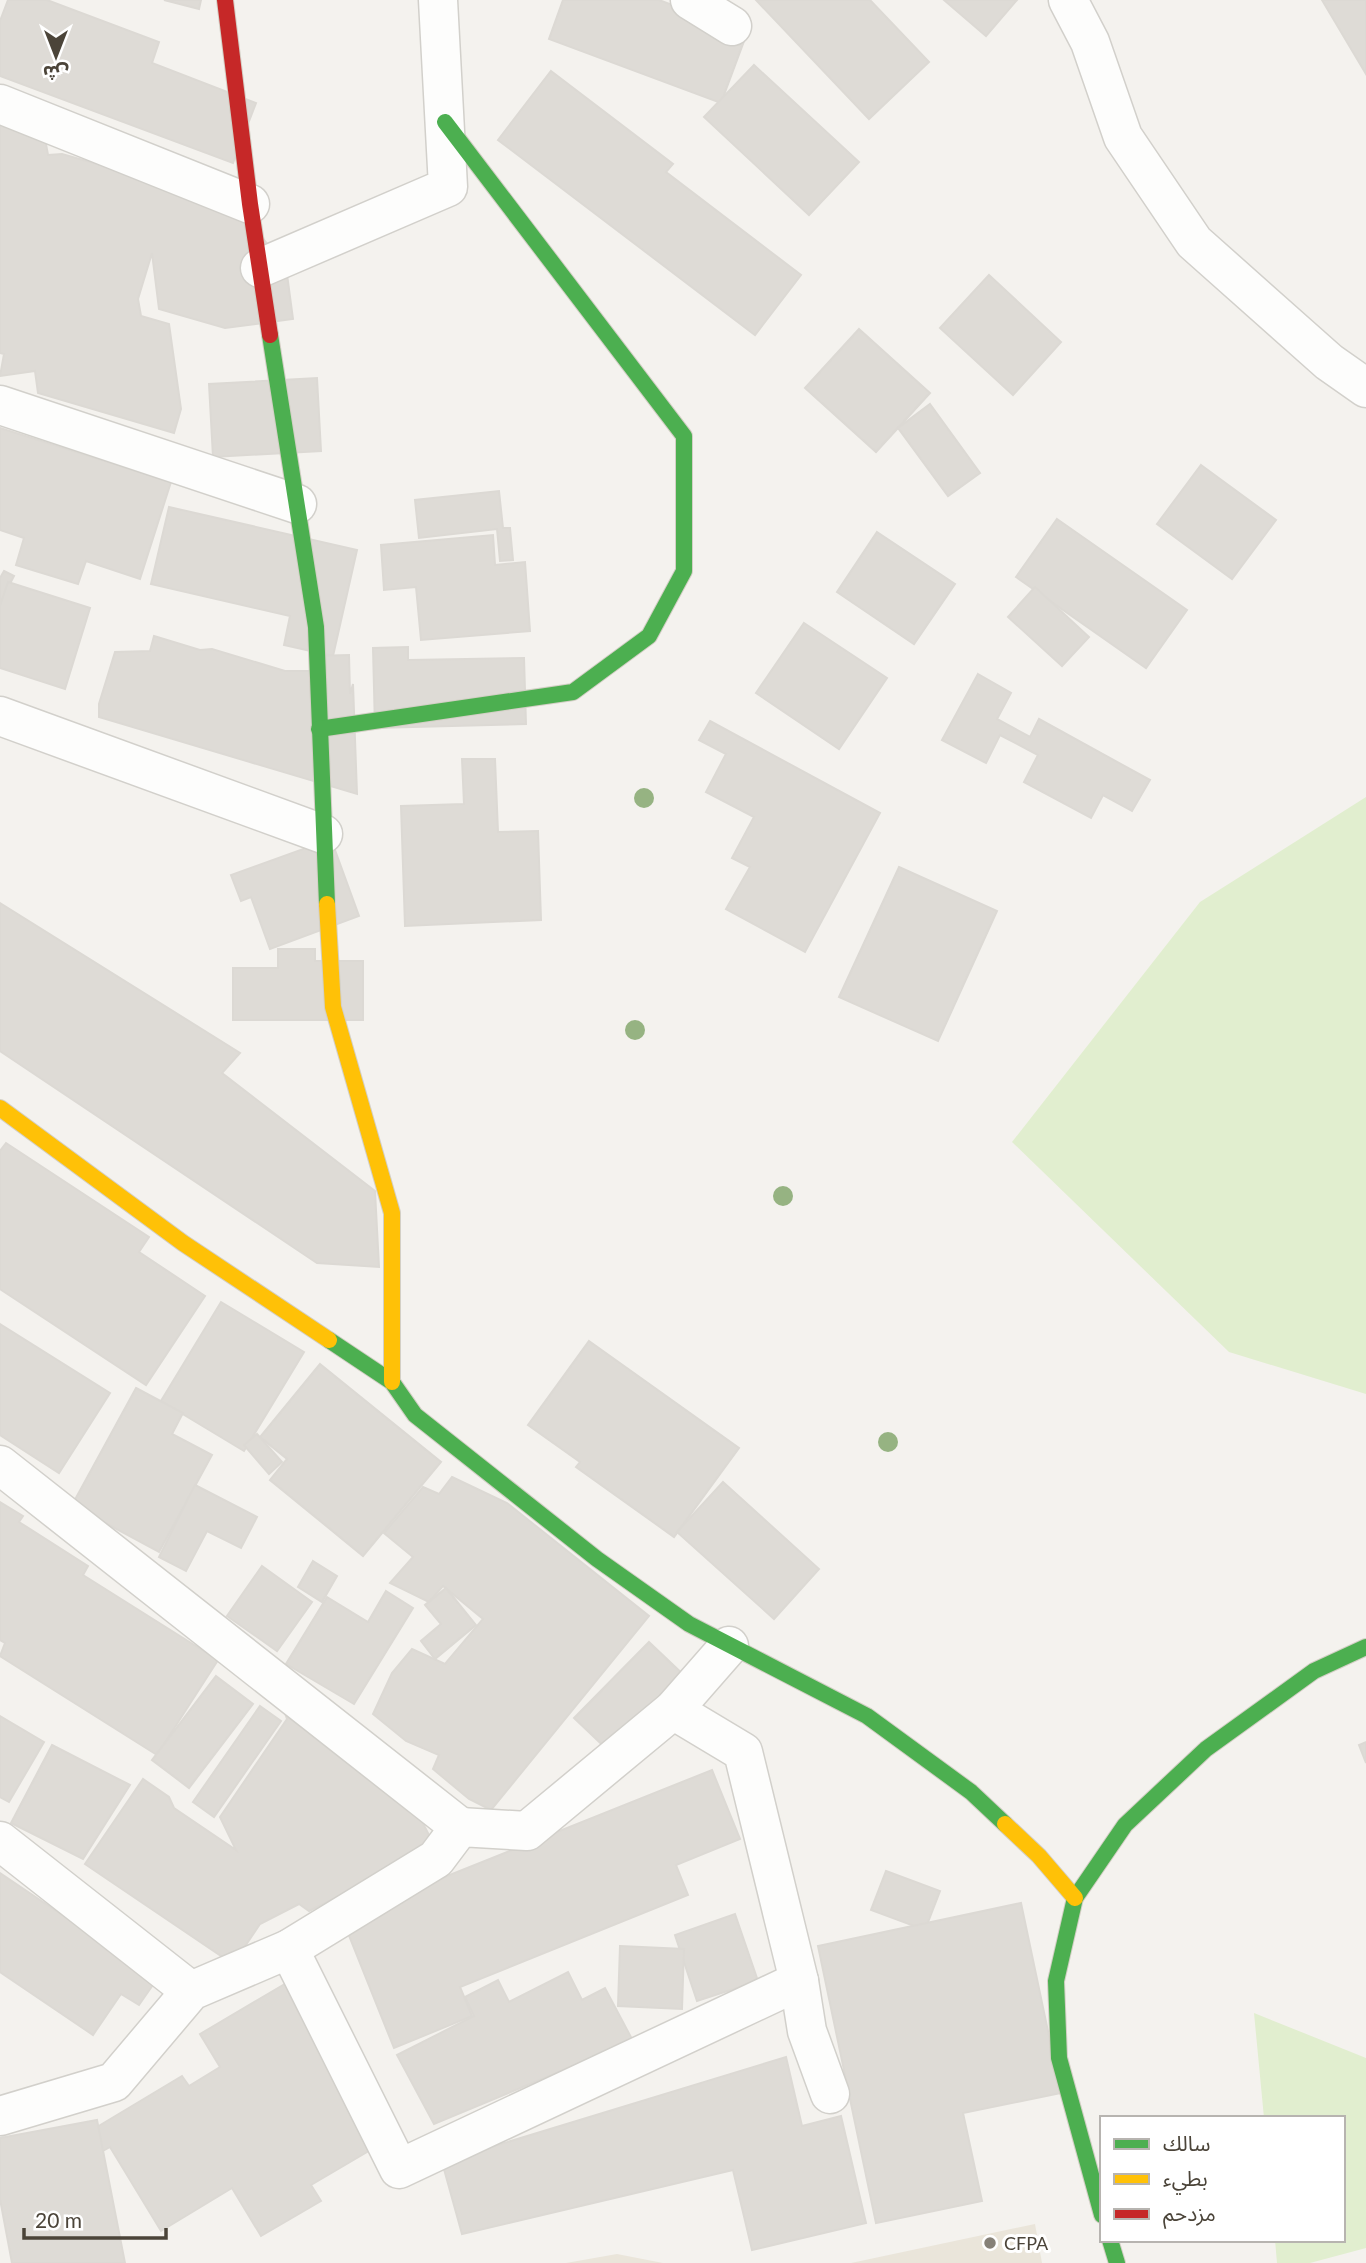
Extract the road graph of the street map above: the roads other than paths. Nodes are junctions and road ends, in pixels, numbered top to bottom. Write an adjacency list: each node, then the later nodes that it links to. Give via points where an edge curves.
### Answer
1 (225, 0): 8 (street)
2 (438, 0): 7 (street)
3 (690, 0): 5 (street)
4 (1069, 0): 10 (street, via 1090,42 1123,137 1194,242 1329,362)
5 (732, 26)
6 (0, 104): 8 (street)
7 (444, 122): 9 (street, via 448,187); 14 (street, via 684,436 684,571 649,636 573,692)
8 (250, 204): 9 (street)
9 (260, 268): 12 (street)
10 (1366, 388)
11 (0, 405): 12 (street)
12 (297, 504): 14 (street, via 316,626)
13 (0, 716): 15 (street)
14 (319, 729): 15 (street)
15 (323, 834): 17 (street, via 333,1007 392,1213)
16 (0, 1108): 17 (street, via 183,1243)
17 (392, 1382): 19 (street, via 415,1415 597,1559 689,1624)
18 (0, 1465): 22 (street)
19 (729, 1646): 21 (street); 24 (street, via 867,1716 931,1761 1030,1847)
20 (1366, 1647): 24 (street, via 1314,1671 1206,1749 1125,1825)
21 (673, 1710): 22 (street, via 527,1831); 26 (street, via 743,1752)
22 (460, 1827): 25 (street, via 436,1859)
23 (0, 1841): 27 (street)
24 (1075, 1898): 30 (street, via 1056,1981 1059,2058)
25 (289, 1949): 26 (street, via 399,2169); 27 (street)
26 (799, 1981): 28 (street, via 807,2031)
27 (191, 1991): 29 (street, via 114,2082)
28 (830, 2094)
29 (0, 2116)
30 (1100, 2208)
31 (1111, 2242): 32 (street)
32 (1117, 2263)

